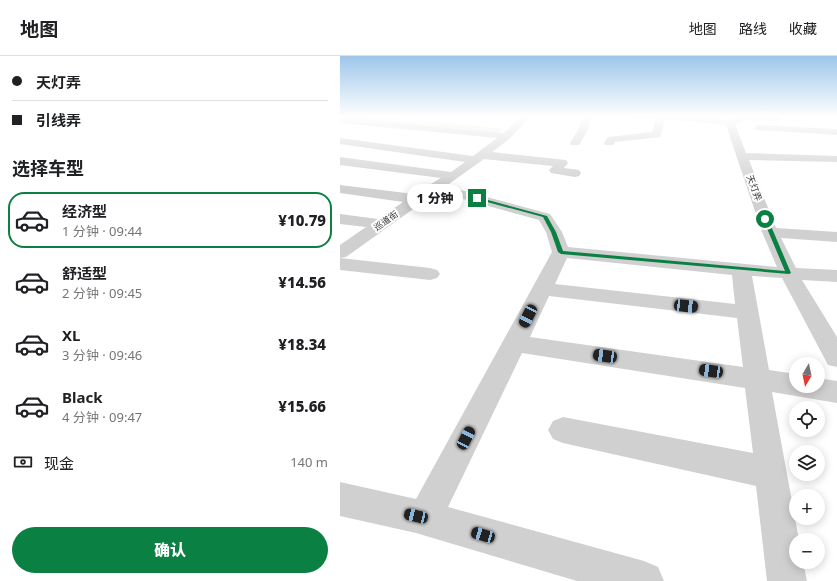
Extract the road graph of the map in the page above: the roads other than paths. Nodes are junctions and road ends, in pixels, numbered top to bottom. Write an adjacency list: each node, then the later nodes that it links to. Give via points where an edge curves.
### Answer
1 (398, 140): 8 (street)
2 (500, 140): 10 (street, 巡道街)
3 (610, 140): 7 (street)
4 (738, 140): 9 (street, 天灯弄)
5 (806, 140): 11 (street)
6 (340, 141): 8 (street)
7 (608, 143)
8 (386, 147): 10 (street); 14 (street)
9 (743, 156): 11 (street); 23 (street, 天灯弄)
10 (479, 157): 16 (street, via 562,163 555,170); 17 (street, 巡道街)
11 (820, 159): 12 (street)
12 (837, 159)
13 (340, 161): 14 (street)
14 (354, 163): 15 (street); 17 (street)
15 (340, 170)
16 (574, 173)
17 (454, 176): 18 (street, 巡道街)
18 (436, 188): 20 (street, 巡道街); 25 (street, via 545,216)
19 (340, 189): 20 (street)
20 (416, 199): 22 (street, 巡道街)
21 (340, 219): 22 (street)
22 (382, 224): 26 (street, 巡道街)
23 (770, 232): 24 (street); 29 (street, 天灯弄)
24 (837, 237)
25 (561, 252): 28 (street); 32 (street)
26 (340, 254)
27 (340, 264): 30 (street)
28 (741, 270): 29 (street); 33 (street)
29 (789, 273): 31 (street); 35 (street, 天灯弄)
30 (430, 274)
31 (837, 276)
32 (542, 289): 33 (street); 34 (street)
33 (747, 312): 36 (street)
34 (514, 343): 36 (street); 43 (street)
35 (837, 358)
36 (756, 378): 37 (street); 41 (street)
37 (789, 384)
38 (825, 390): 39 (street)
39 (837, 392)
40 (563, 430): 41 (street)
41 (771, 473): 45 (street)
42 (340, 499): 43 (street)
43 (425, 518): 44 (street)
44 (644, 581)
45 (787, 581)

